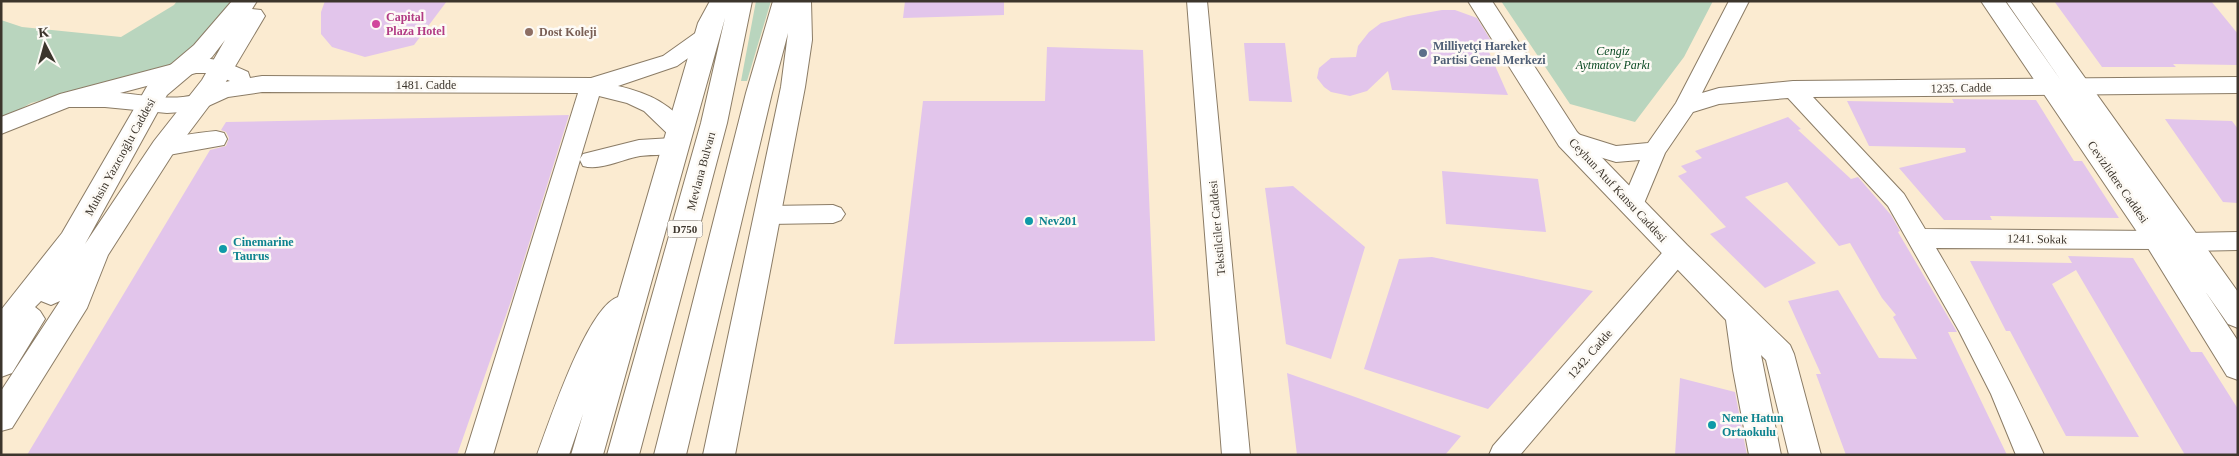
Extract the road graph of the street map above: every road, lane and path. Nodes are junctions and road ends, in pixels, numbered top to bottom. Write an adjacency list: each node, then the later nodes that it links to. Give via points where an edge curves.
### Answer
1 (245, 1): 13 (main road, Muhsin Yazıcıoğlu Caddesi, via 212,42)
2 (263, 1): 14 (main road, Muhsin Yazıcıoğlu Caddesi)
3 (722, 1): 12 (main road)
4 (740, 1): 54 (main road, Mevlana Bulvarı / D750, via 714,123)
5 (785, 1): 55 (main road, via 759,92)
6 (799, 1): 34 (main road, via 800,40)
7 (1197, 1): 50 (street, Tekstilciler Caddesi)
8 (1480, 1): 28 (main road, Ceyhun Atuf Kansu Caddesi)
9 (1739, 1): 24 (street)
10 (1993, 1): 19 (main road, Cevizlidere Caddesi)
11 (2018, 1): 18 (main road, Cevizlidere Caddesi)
12 (708, 34): 17 (street, 1481. Cadde, via 659,66); 27 (main road)
13 (184, 67): 14 (street, 1481. Cadde); 21 (street, 1481. Cadde); 22 (main road, Muhsin Yazıcıoğlu Caddesi, via 158,89)
14 (220, 68): 15 (street, 1481. Cadde); 23 (main road, Muhsin Yazıcıoğlu Caddesi)
15 (262, 84): 17 (street, 1481. Cadde); 23 (street, 1481. Cadde, via 224,90)
16 (2238, 85): 18 (street, 1235. Cadde)
17 (591, 86): 27 (street, 1481. Cadde, via 642,100 660,110); 51 (street)
18 (2079, 86): 19 (street, 1235. Cadde); 38 (main road, Cevizlidere Caddesi)
19 (2052, 87): 20 (street, 1235. Cadde); 36 (main road, Cevizlidere Caddesi)
20 (1794, 90): 24 (street, 1235. Cadde, via 1733,94); 35 (street, via 1896,200)
21 (68, 99): 22 (street, 1481. Cadde); 25 (street, 1481. Cadde)
22 (151, 102): 23 (street, 1481. Cadde, via 167,105); 40 (main road, Muhsin Yazıcıoğlu Caddesi)
23 (198, 102): 29 (main road, Muhsin Yazıcıoğlu Caddesi)
24 (1685, 106): 30 (street)
25 (1, 126)
26 (216, 139): 29 (street)
27 (677, 139): 31 (street); 42 (main road)
28 (1568, 139): 30 (street, via 1616,154); 32 (main road, Ceyhun Atuf Kansu Caddesi)
29 (163, 148): 39 (main road, Muhsin Yazıcıoğlu Caddesi)
30 (1655, 151): 32 (street)
31 (591, 160)
32 (1632, 207): 41 (main road, Ceyhun Atuf Kansu Caddesi)
33 (833, 214): 34 (street)
34 (768, 215): 56 (main road)
35 (1917, 238): 36 (street, 1241. Sokak); 61 (street, via 1968,324)
36 (2158, 240): 48 (main road, Cevizlidere Caddesi)
37 (2238, 241): 38 (street)
38 (2188, 242): 45 (main road, Cevizlidere Caddesi)
39 (96, 250): 43 (main road, Muhsin Yazıcıoğlu Caddesi); 49 (main road, Muhsin Yazıcıoğlu Caddesi, via 82,291)
40 (64, 253): 43 (main road, Muhsin Yazıcıoğlu Caddesi); 46 (main road, Muhsin Yazıcıoğlu Caddesi)
41 (1677, 253): 44 (main road, Ceyhun Atuf Kansu Caddesi); 57 (street, 1242. Cadde)
42 (634, 295): 52 (main road, via 608,324 598,342); 53 (main road)
43 (41, 303): 47 (main road, Muhsin Yazıcıoğlu Caddesi)
44 (1740, 315): 58 (main road); 59 (main road, Ceyhun Atuf Kansu Caddesi, via 1768,370); 60 (main road, Ceyhun Atuf Kansu Caddesi, via 1779,354)
45 (2238, 316)
46 (1, 333)
47 (1, 364)
48 (2238, 367)
49 (1, 418)
50 (1236, 452)
51 (479, 455)
52 (553, 455)
53 (587, 455)
54 (623, 455)
55 (670, 455)
56 (719, 455)
57 (1502, 455)
58 (1765, 455)
59 (1787, 455)
60 (1805, 455)
61 (2030, 455)

